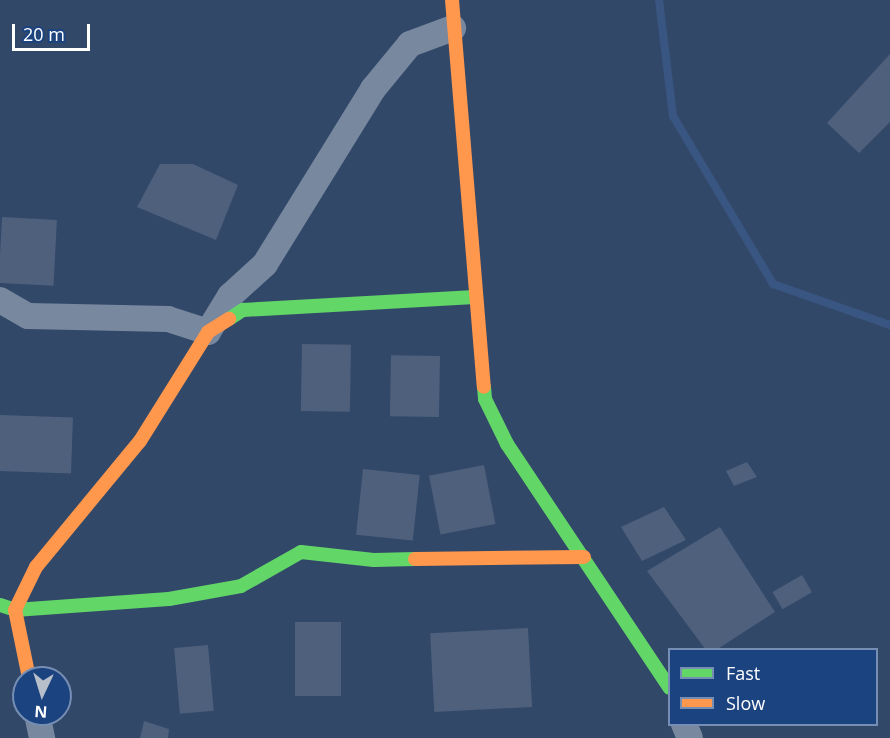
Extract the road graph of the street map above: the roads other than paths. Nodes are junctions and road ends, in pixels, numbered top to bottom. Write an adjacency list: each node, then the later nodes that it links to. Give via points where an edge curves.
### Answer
1 (452, 0): 2 (street)
2 (453, 28): 3 (street); 5 (street, via 410,45 381,80 265,264 230,296)
3 (475, 297): 5 (street, via 243,310); 6 (street, via 485,399 507,444)
4 (0, 300): 5 (street, via 28,316 168,319)
5 (208, 332): 8 (street, via 140,441 36,567)
6 (584, 557): 8 (street, via 374,560 301,552 241,586 169,599); 10 (street)
7 (0, 605): 8 (street)
8 (15, 610): 9 (street)
9 (27, 666)
10 (668, 686)

